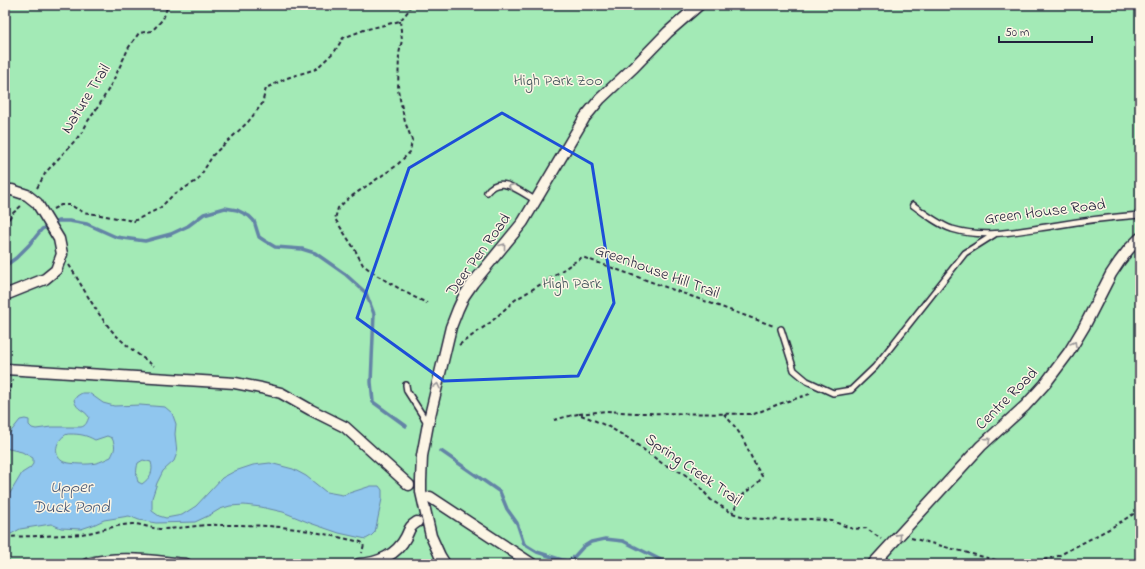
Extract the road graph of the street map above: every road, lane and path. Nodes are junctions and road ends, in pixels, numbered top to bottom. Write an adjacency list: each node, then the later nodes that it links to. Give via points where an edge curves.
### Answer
1 (168, 5): 7 (path, Nature Trail, via 163,19 152,31 140,33 129,47 113,81 82,133 46,172)
2 (410, 5): 4 (path)
3 (699, 5): 8 (street, Deer Pen Road, via 600,99 585,117)
4 (400, 21): 11 (path, via 343,38 335,51 316,69 266,88 262,104 248,122 213,155 198,180 173,195 160,208 134,221 83,212 70,205 61,205); 17 (path, via 402,40 398,90 412,140 410,152 396,166 349,198 338,208 335,219 363,265 412,296)
5 (5, 190): 7 (street)
6 (487, 192): 8 (lane, Deer Pen Road, one-way to 6, via 507,184 494,185)
7 (30, 196): 11 (street); 12 (path, Nature Trail)
8 (536, 200): 31 (street, Deer Pen Road, one-way to 8, via 451,327 464,296 523,222)
9 (913, 206): 13 (lane, Green House Road, via 951,228 973,234)
10 (1140, 215): 13 (lane, Green House Road, via 1109,217)
11 (46, 216): 15 (street, via 59,239)
12 (5, 225)
13 (995, 234): 24 (lane, via 965,253 875,367 851,390 832,393)
14 (1140, 238): 37 (street, Centre Road, one-way to 14, via 981,446 1045,384 1069,352 1111,274)
15 (62, 254): 16 (street, via 56,270 50,275 38,283); 20 (path, via 114,333)
16 (5, 296)
17 (427, 302)
18 (780, 329): 19 (path, Greenhouse Hill Trail, via 582,257 515,300 491,322); 24 (lane, via 794,370 807,381)
19 (455, 347)
20 (154, 366)
21 (5, 369): 22 (street)
22 (17, 370): 26 (path); 32 (street, via 235,383 281,393 345,427)
23 (406, 385): 31 (lane, via 407,391)
24 (823, 388): 29 (path, via 754,414)
25 (1140, 393): 27 (path, via 1137,400)
26 (5, 401)
27 (1140, 409)
28 (578, 414): 29 (path, via 606,411); 30 (path); 35 (path, Spring Creek Trail, via 609,427 663,464 683,473 711,500)
29 (724, 414): 35 (path, via 743,439 762,476 759,483 745,493)
30 (554, 420)
31 (428, 424): 43 (street, Deer Pen Road, via 422,456 421,492 431,536)
32 (409, 485)
33 (430, 497): 44 (street)
34 (1140, 510): 47 (path, via 1058,556)
35 (732, 513): 39 (path, Spring Creek Trail, via 748,518 811,519 832,521 853,529 866,528)
36 (417, 522): 42 (street, via 411,526 406,538 396,550 384,559)
37 (901, 534): 39 (street, Centre Road, one-way to 37); 46 (path, via 999,561)
38 (5, 537): 42 (path, via 82,534 133,524 160,529 218,524 288,528 325,533 361,542 364,544)
39 (890, 546): 45 (street, Centre Road)
40 (87, 564): 41 (street, via 121,559)
41 (186, 564)
42 (359, 564)
43 (445, 564)
44 (532, 564)
45 (873, 564)
46 (1023, 564)
47 (1030, 564)

